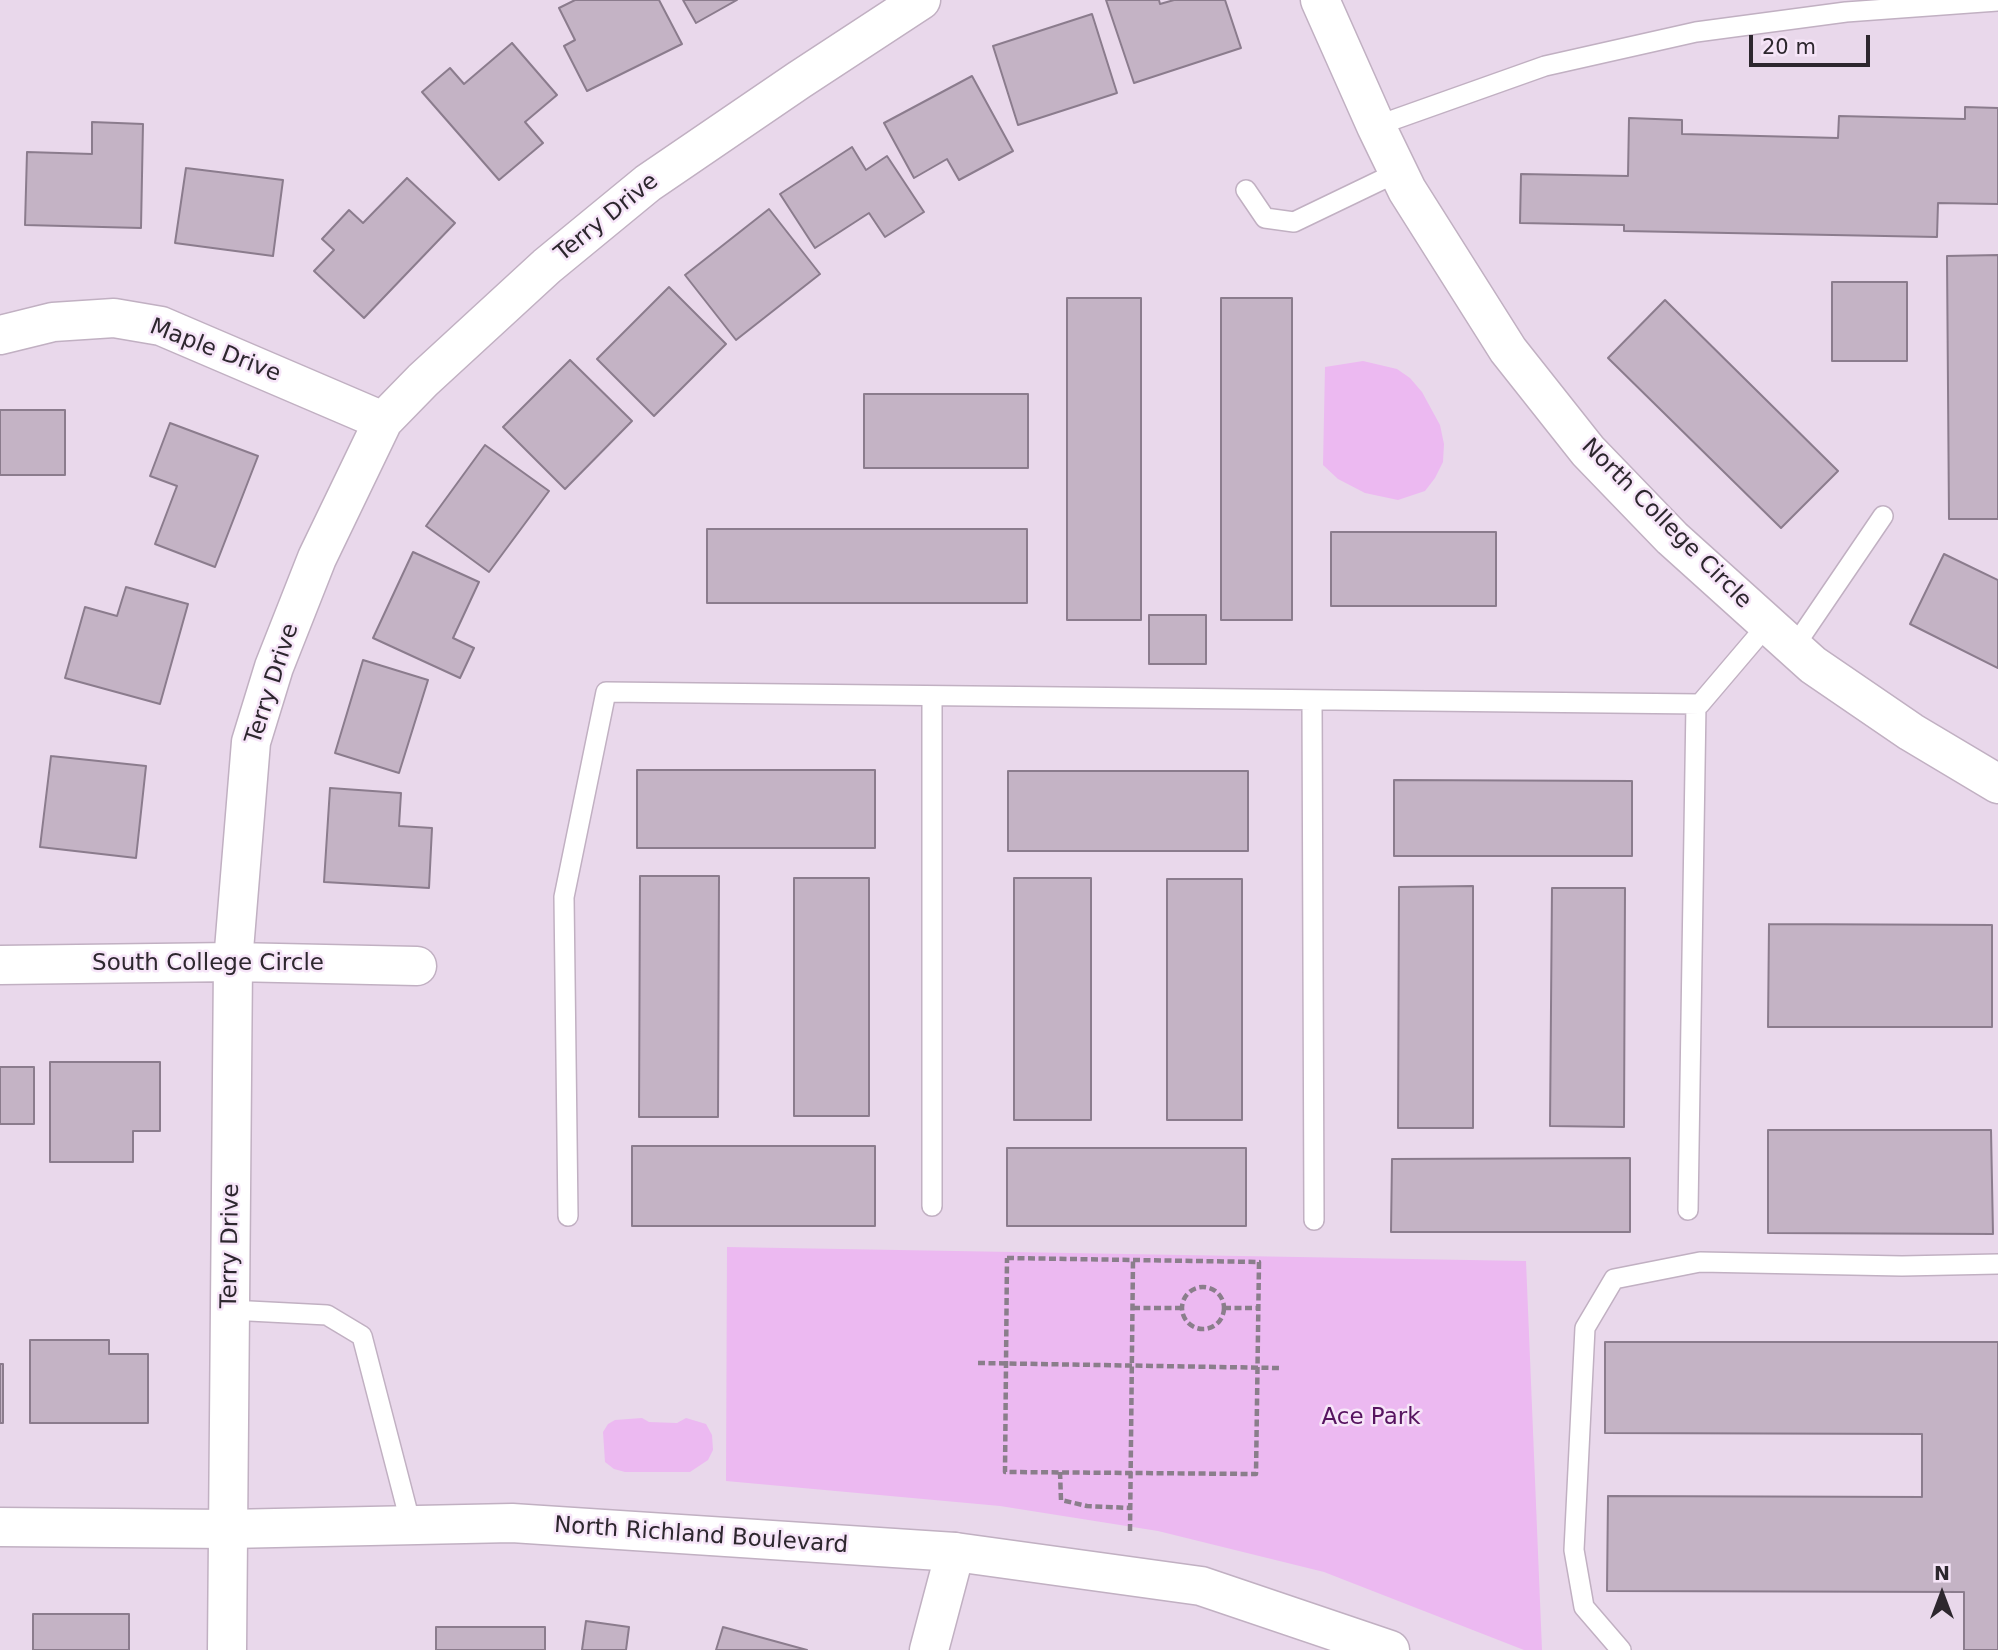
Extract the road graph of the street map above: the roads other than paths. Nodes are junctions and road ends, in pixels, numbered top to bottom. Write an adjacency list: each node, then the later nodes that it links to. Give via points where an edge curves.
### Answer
1 (921, 0): 8 (street, Terry Drive, via 648,183 547,266)
2 (1320, 0): 4 (street, North College Circle)
3 (1998, 1): 4 (lane, via 1846,12 1696,32 1545,66)
4 (1376, 127): 5 (street, North College Circle)
5 (1398, 172): 6 (lane, via 1294,222 1265,218); 10 (street, North College Circle, via 1508,350 1588,451 1672,538)
6 (1246, 190)
7 (0, 335): 8 (street, Maple Drive, via 53,322 102,318 161,326)
8 (383, 421): 15 (street, Terry Drive, via 317,558 274,667 251,742)
9 (1883, 516): 10 (lane)
10 (1781, 636): 13 (lane); 14 (street, North College Circle, via 1813,665 1911,732)
11 (932, 696): 12 (lane); 18 (lane); 20 (lane, via 606,692 564,897)
12 (1312, 700): 13 (lane); 21 (lane)
13 (1696, 704): 19 (lane)
14 (1998, 784)
15 (233, 962): 16 (street, South College Circle); 17 (street, South College Circle); 23 (street, Terry Drive)
16 (0, 965)
17 (417, 966)
18 (932, 1206)
19 (1688, 1210)
20 (568, 1216)
21 (1314, 1220)
22 (1998, 1264): 31 (lane, via 1700,1262 1614,1279 1585,1328 1574,1550 1584,1607)
23 (230, 1310): 24 (lane, via 327,1315 362,1336); 26 (street, Terry Drive)
24 (411, 1525): 26 (street, North Richland Boulevard); 27 (street, North Richland Boulevard, via 512,1523)
25 (0, 1527): 26 (street, North Richland Boulevard)
26 (228, 1529): 28 (street, Terry Drive)
27 (955, 1552): 29 (street); 30 (street, North Richland Boulevard, via 1201,1586)
28 (228, 1650)
29 (929, 1650)
30 (1390, 1650)
31 (1621, 1650)

